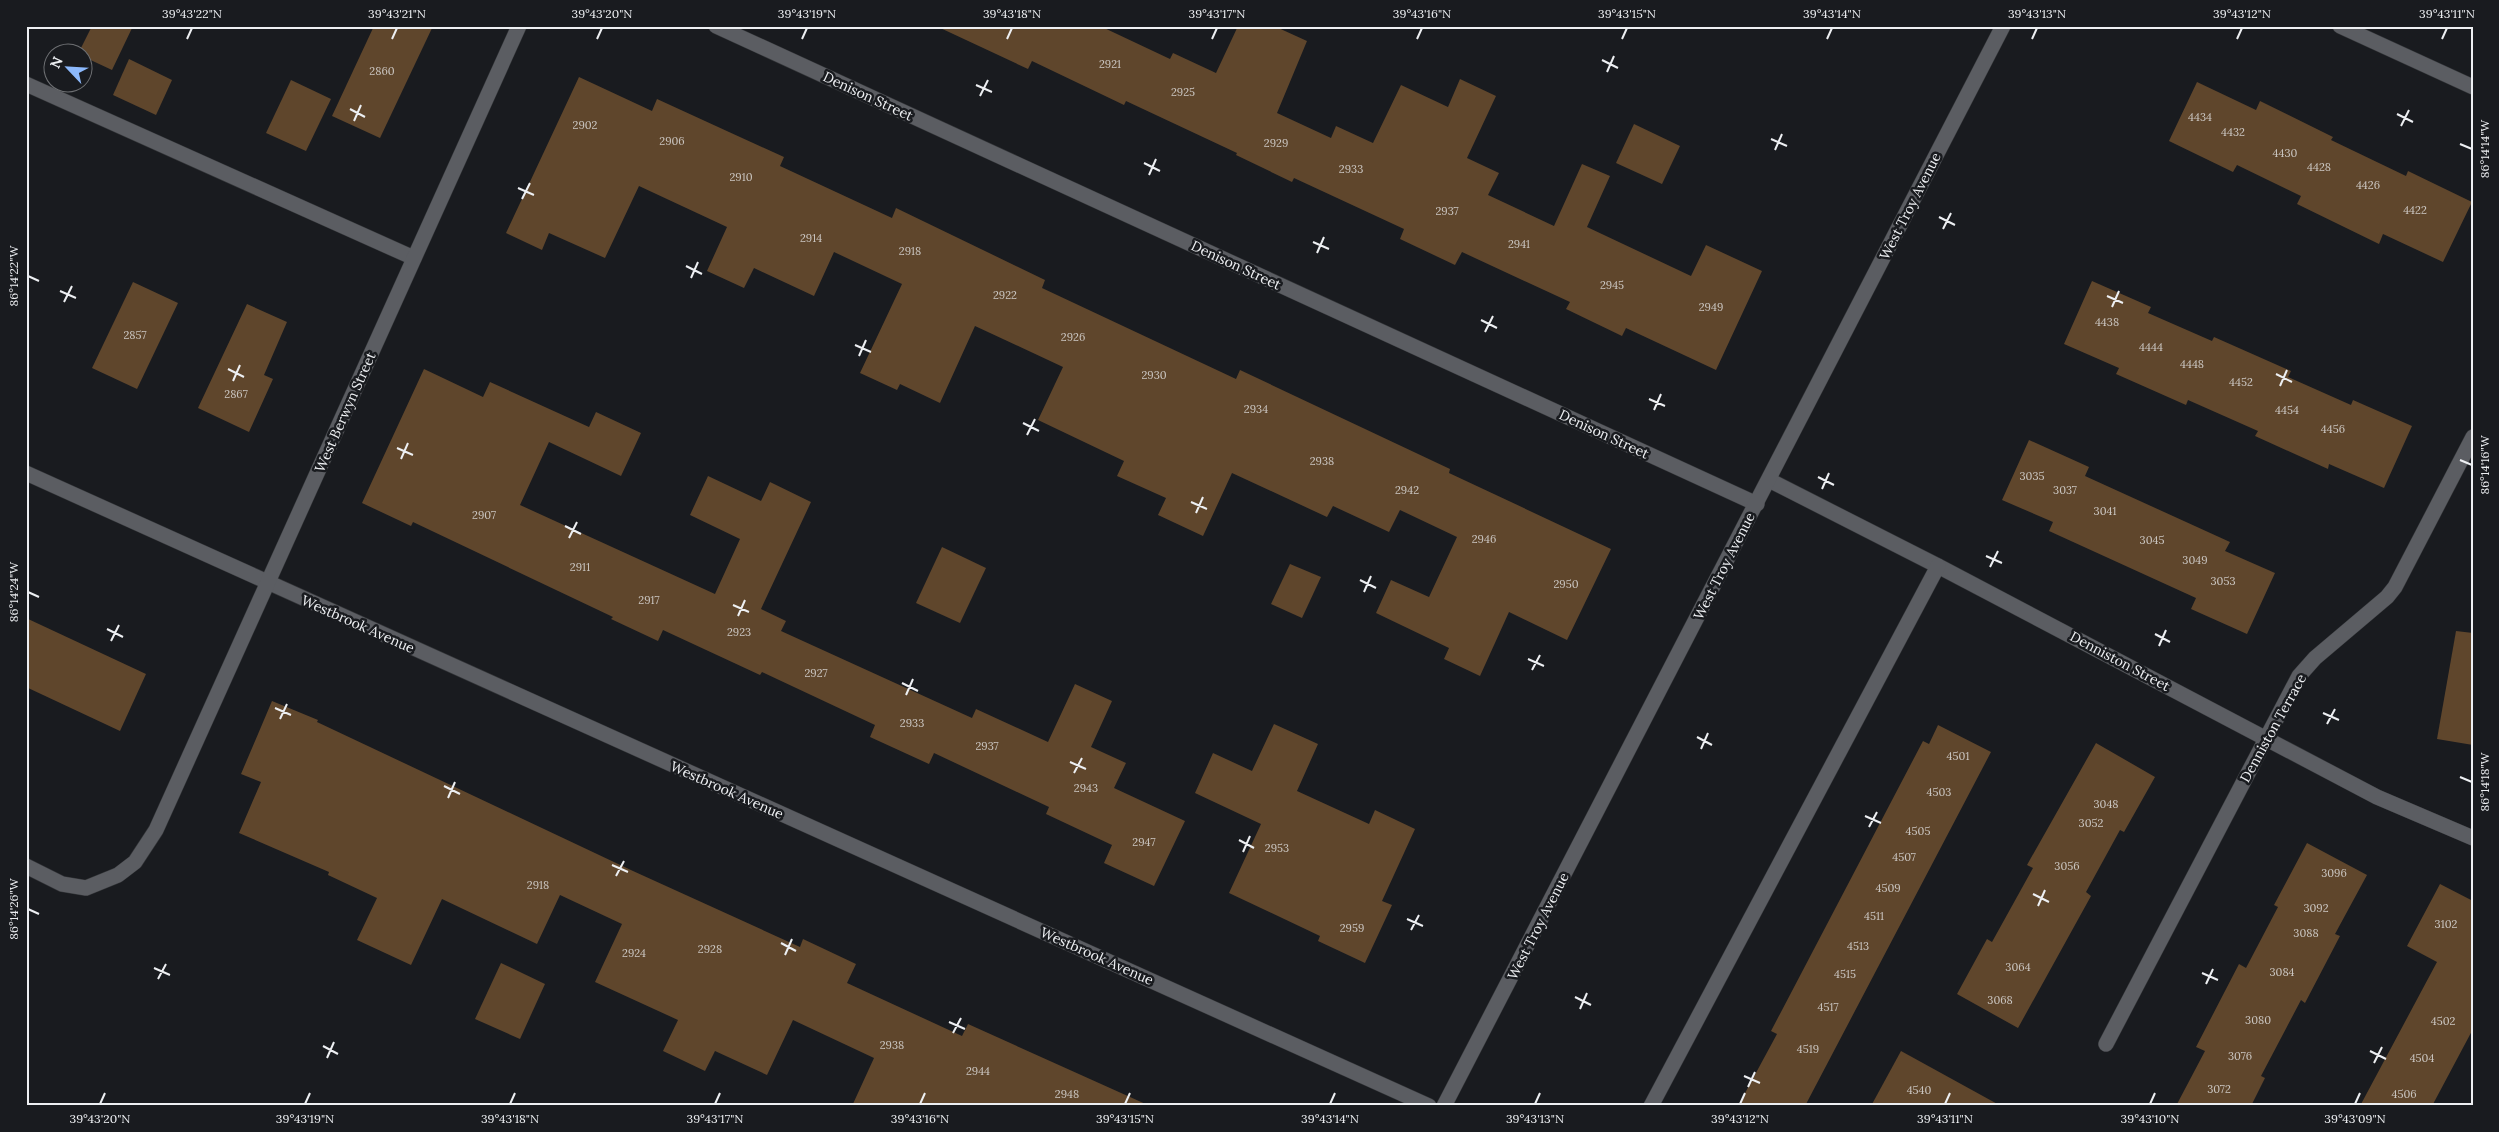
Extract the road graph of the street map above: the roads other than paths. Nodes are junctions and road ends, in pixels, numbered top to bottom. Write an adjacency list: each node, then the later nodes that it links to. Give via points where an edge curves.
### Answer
1 (519, 26): 7 (street, West Berwyn Street)
2 (716, 26): 11 (street, Denison Street)
3 (2003, 26): 10 (street, West Troy Avenue)
4 (2340, 26): 6 (street)
5 (26, 84): 7 (street)
6 (2473, 87)
7 (414, 258): 13 (street, West Berwyn Street)
8 (2473, 437): 14 (street, Denniston Terrace, via 2395,587 2299,676)
9 (26, 473): 13 (street, Westbrook Avenue)
10 (1769, 480): 11 (street, West Troy Avenue); 12 (street, Denniston Street)
11 (1757, 504): 19 (street, West Troy Avenue)
12 (1938, 566): 14 (street, Denniston Street); 20 (street)
13 (267, 583): 16 (street, West Berwyn Street, via 156,830 135,862 118,875 86,888 62,884); 18 (street, Westbrook Avenue)
14 (2267, 737): 15 (street, Denniston Street, via 2377,797); 17 (street, Denniston Terrace)
15 (2473, 838)
16 (26, 866)
17 (2106, 1044)
18 (1429, 1106)
19 (1444, 1106)
20 (1651, 1106)

